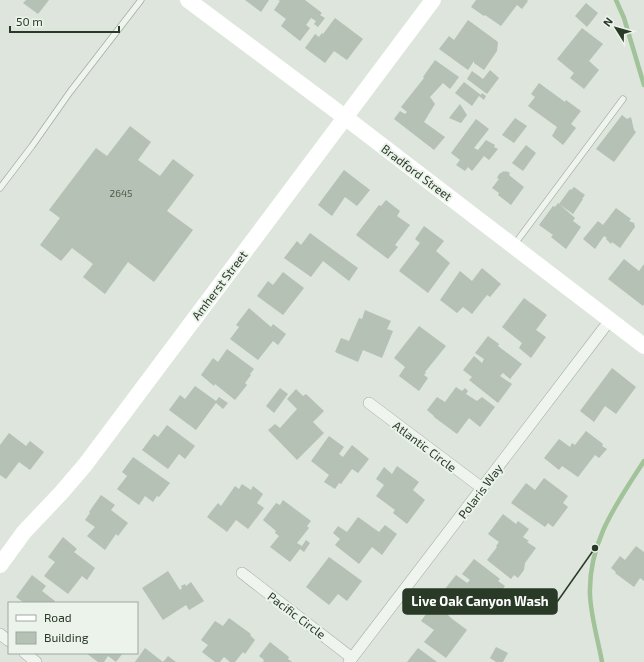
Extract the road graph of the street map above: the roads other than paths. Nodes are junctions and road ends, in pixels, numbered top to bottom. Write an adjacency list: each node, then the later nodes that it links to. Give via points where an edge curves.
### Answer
1 (141, 0): 6 (lane)
2 (188, 0): 5 (street, Bradford Street)
3 (433, 0): 5 (street, Amherst Street)
4 (623, 99): 7 (lane)
5 (346, 118): 7 (street, Bradford Street); 12 (street, Amherst Street, via 85,464 24,532)
6 (0, 188)
7 (513, 246): 8 (street, Bradford Street)
8 (610, 320): 9 (street, Bradford Street); 11 (street, Polaris Way)
9 (644, 346)
10 (369, 403): 11 (street, Atlantic Circle)
11 (482, 488): 17 (street, Polaris Way)
12 (0, 565)
13 (242, 573): 17 (street, Pacific Circle)
14 (0, 634): 15 (street)
15 (8, 640)
16 (26, 654): 18 (street)
17 (351, 660)
18 (36, 662)

